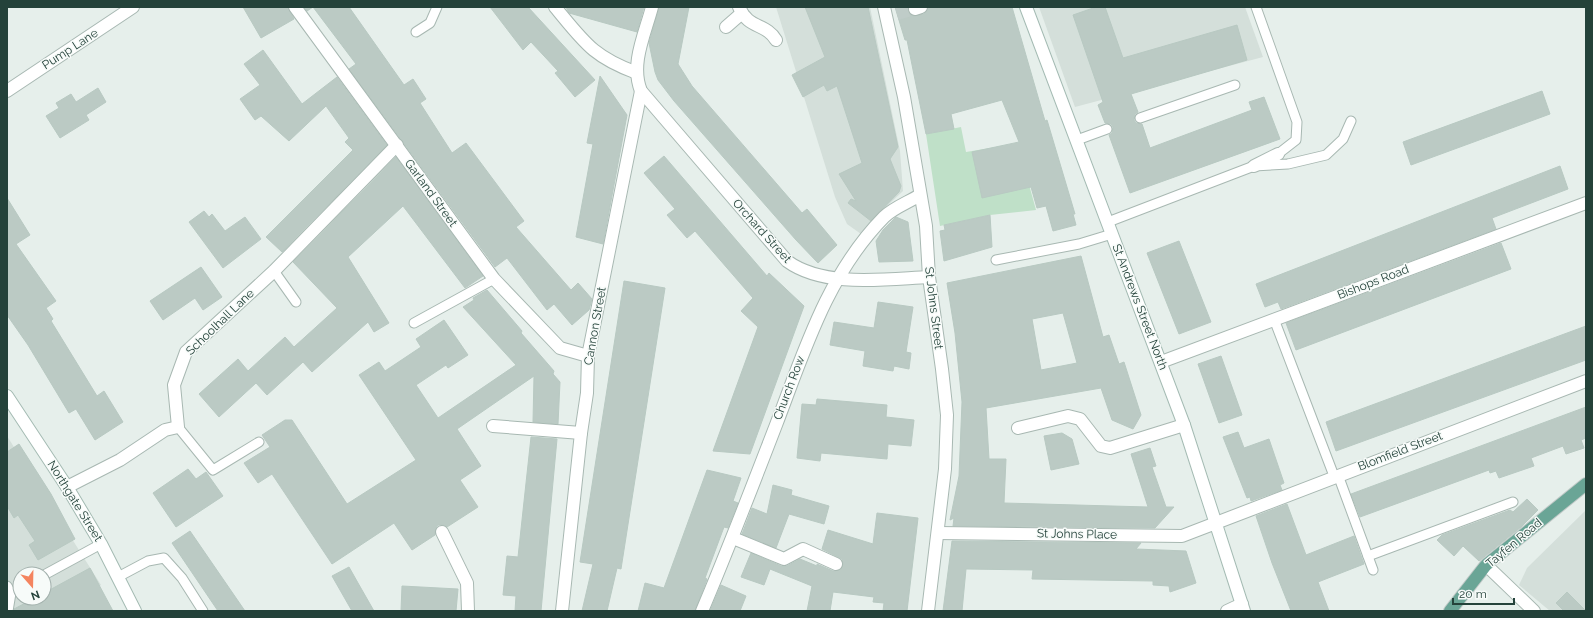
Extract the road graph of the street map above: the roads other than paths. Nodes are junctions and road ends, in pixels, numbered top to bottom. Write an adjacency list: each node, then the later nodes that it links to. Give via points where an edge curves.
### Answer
1 (134, 7): 15 (street, Pump Lane)
2 (295, 7): 21 (street, Garland Street)
3 (437, 7): 11 (lane, via 430,23)
4 (555, 7): 13 (street, via 587,46 601,57)
5 (652, 7): 13 (street, via 637,60)
6 (1026, 7): 20 (street, St Andrews Street North)
7 (1256, 7): 22 (lane, via 1297,122 1296,140)
8 (741, 10): 10 (street); 12 (street, via 743,16 772,33)
9 (889, 13): 24 (street, St Johns Street)
10 (726, 27)
11 (416, 32)
12 (776, 40)
13 (637, 73): 16 (street)
14 (1235, 85): 17 (lane)
15 (7, 91)
16 (641, 91): 31 (street, Orchard Street, via 787,261 798,269); 36 (street, Cannon Street)
17 (1140, 118)
18 (1351, 121): 23 (lane, via 1344,139 1326,155 1288,164)
19 (1107, 130): 20 (lane)
20 (1077, 140): 26 (street, St Andrews Street North)
21 (397, 145): 29 (street, Schoolhall Lane); 32 (street, Garland Street)
22 (1278, 154): 23 (street)
23 (1254, 166): 26 (lane)
24 (920, 195): 30 (street, St Johns Street, via 926,226); 31 (street, Church Row, via 885,216)
25 (1586, 203): 34 (street, Bishops Road)
26 (1108, 222): 27 (street, St Andrews Street North)
27 (1112, 234): 28 (lane, via 1078,244); 37 (street, St Andrews Street North)
28 (996, 260)
29 (274, 271): 33 (lane); 42 (street, Schoolhall Lane, via 186,352 174,385)
30 (929, 277): 31 (street, Orchard Street, via 872,280); 52 (street, St Johns Street, via 947,415 945,469)
31 (837, 278): 53 (street, Church Row, via 805,346)
32 (494, 279): 35 (lane); 36 (street, Garland Street, via 560,348)
33 (296, 302)
34 (1274, 319): 37 (street, Bishops Road); 46 (lane)
35 (414, 323)
36 (588, 356): 44 (street, Cannon Street, via 587,393)
37 (1161, 362): 40 (street, St Andrews Street North)
38 (1586, 381): 46 (street, Blomfield Street)
39 (7, 396): 48 (street, Northgate Street)
40 (1184, 425): 43 (street, via 1110,448 1101,446 1080,418 1068,416); 50 (street, St Andrews Street North)
41 (493, 426): 44 (street)
42 (178, 427): 45 (lane, via 213,470); 48 (street, via 165,430 120,460)
43 (1018, 428)
44 (581, 433): 67 (street, Cannon Street)
45 (259, 442)
46 (1336, 476): 50 (street, Blomfield Street); 55 (lane)
47 (1586, 484): 57 (main road, Tayfen Road)
48 (67, 486): 54 (street, Northgate Street)
49 (1513, 502): 55 (lane)
50 (1215, 523): 52 (street, St Johns Place, via 1182,536); 62 (street, St Andrews Street North)
51 (442, 532): 66 (street, via 468,583)
52 (938, 533): 69 (street, St Johns Street)
53 (733, 538): 56 (street, via 784,559 803,549); 68 (street, Church Row)
54 (101, 544): 59 (lane); 60 (street, Northgate Street)
55 (1368, 556): 58 (lane)
56 (836, 564)
57 (1486, 565): 71 (main road, Tayfen Road); 72 (street)
58 (1373, 570)
59 (52, 571)
60 (118, 577): 64 (street, Northgate Street); 65 (lane, via 148,561 164,558 182,578)
61 (9, 589): 63 (lane)
62 (1243, 608): 70 (street)
63 (8, 611)
64 (135, 611)
65 (203, 611)
66 (468, 611)
67 (562, 611)
68 (702, 611)
69 (928, 611)
70 (1227, 611)
71 (1450, 611)
72 (1534, 611)

